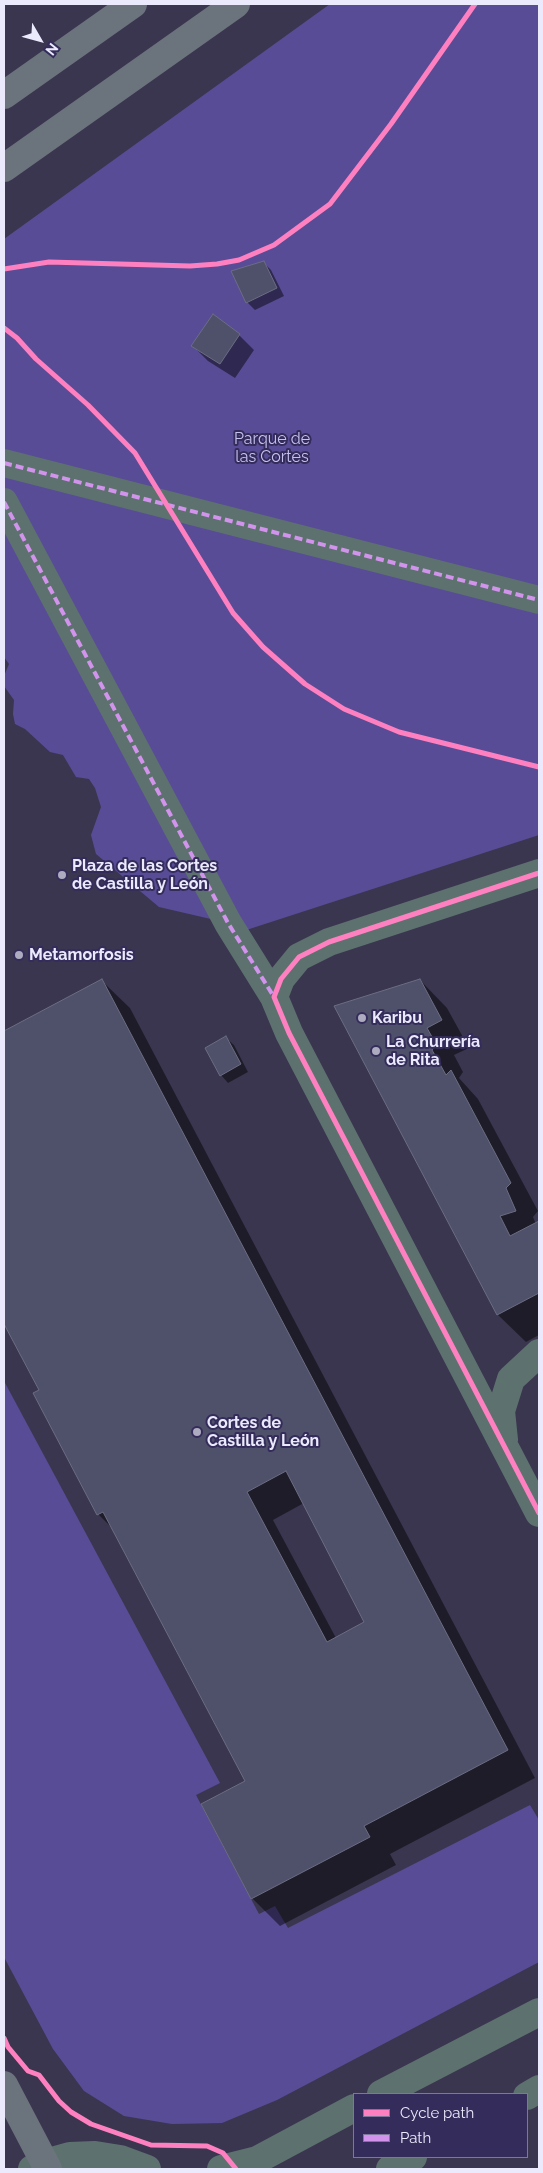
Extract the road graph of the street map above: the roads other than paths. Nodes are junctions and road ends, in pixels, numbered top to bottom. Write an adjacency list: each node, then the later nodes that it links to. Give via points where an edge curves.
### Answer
1 (134, 4): 3 (highway)
2 (236, 4): 4 (highway)
3 (4, 95)
4 (4, 168)
5 (4, 463): 7 (street)
6 (4, 502): 9 (street, via 234,934)
7 (539, 600)
8 (539, 873): 9 (street, via 329,942 299,957)
9 (277, 988): 11 (street, via 289,1033)
10 (539, 1353): 11 (street, via 511,1379 500,1412)
11 (506, 1452): 12 (street)
12 (539, 1512)
13 (539, 2012): 16 (street)
14 (4, 2085): 20 (highway)
15 (539, 2089): 17 (street)
16 (384, 2093)
17 (528, 2095)
18 (353, 2109): 22 (street, via 257,2160)
19 (411, 2158): 23 (street)
20 (42, 2167): 21 (street, via 70,2156 95,2155 120,2159)
21 (147, 2169)
22 (221, 2169)
23 (390, 2169)

